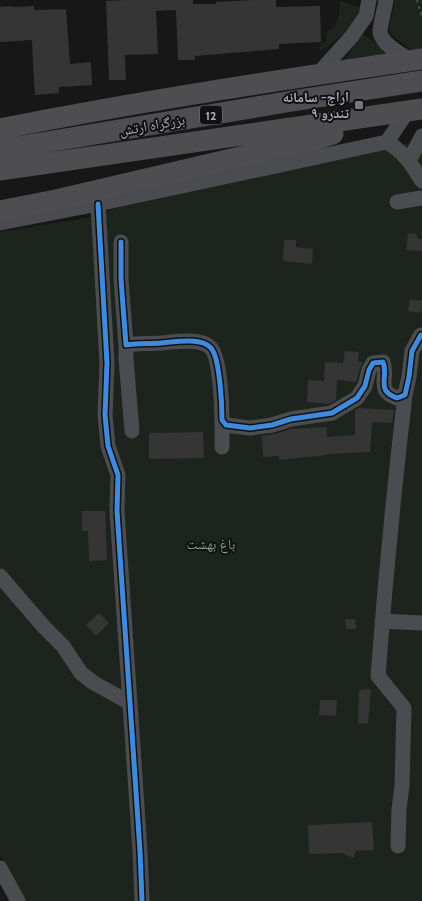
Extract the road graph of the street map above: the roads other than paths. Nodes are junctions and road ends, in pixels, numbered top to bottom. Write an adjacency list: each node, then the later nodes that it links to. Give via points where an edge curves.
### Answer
1 (369, 0): 4 (street, via 366,16)
2 (386, 0): 3 (street, via 380,32 393,50)
3 (417, 60): 4 (highway)
4 (318, 74): 6 (highway); 7 (highway)
5 (422, 81): 7 (highway, بزرگراه ارتش / 12)
6 (245, 86): 7 (highway); 9 (highway)
7 (286, 102): 14 (highway, بزرگراه ارتش / 12)
8 (415, 111): 13 (street); 15 (highway, بزرگراه ارتش / 12); 23 (highway, via 317,139)
9 (67, 116): 10 (highway); 11 (highway)
10 (0, 121)
11 (0, 129)
12 (422, 136): 16 (street)
13 (388, 142): 16 (street); 22 (street)
14 (0, 150)
15 (93, 158): 17 (highway, بزرگراه ارتش / 12); 19 (highway)
16 (409, 161): 18 (street)
17 (0, 170)
18 (422, 181)
19 (0, 184)
20 (422, 198): 21 (street)
21 (397, 202)
22 (98, 204): 24 (street); 35 (street, via 107,363 105,415 108,446 118,474 117,511)
23 (0, 211)
24 (0, 223)
25 (121, 242): 27 (street)
26 (422, 335): 28 (street, via 412,351)
27 (126, 345): 29 (street, via 200,342 210,346 217,367); 30 (street)
28 (405, 395): 29 (street, via 397,398 386,393 383,362 373,363 357,398 332,413 250,428 226,425); 33 (street)
29 (222, 420): 31 (street)
30 (132, 431)
31 (222, 447)
32 (0, 576): 35 (street, via 63,646 81,673)
33 (382, 621): 34 (street); 36 (street, via 378,676 404,708)
34 (422, 623)
35 (130, 703): 39 (street)
36 (398, 846)
37 (0, 868): 38 (street)
38 (18, 901)
39 (142, 901)

